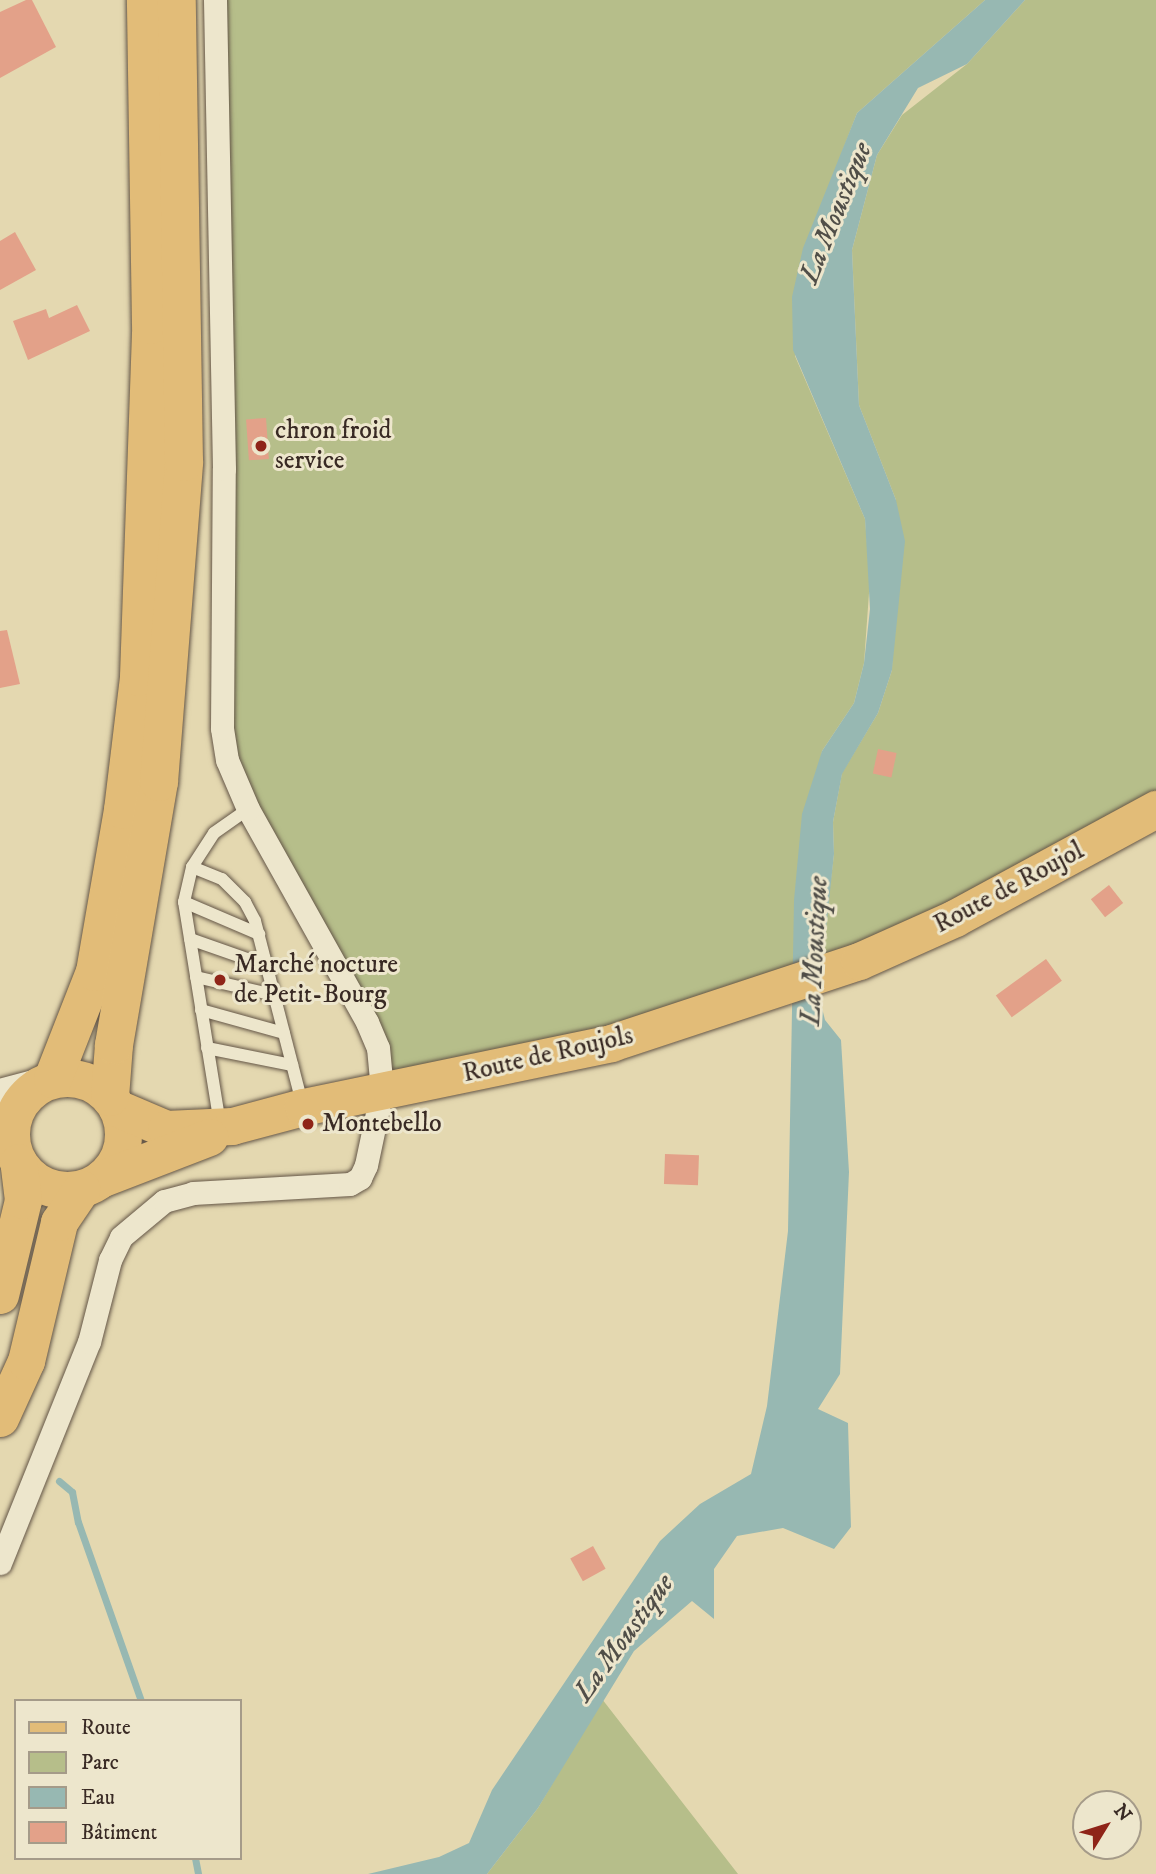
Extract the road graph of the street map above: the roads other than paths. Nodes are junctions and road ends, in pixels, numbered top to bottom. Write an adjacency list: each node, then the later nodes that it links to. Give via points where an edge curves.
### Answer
1 (146, 0): 18 (highway, via 151,325 139,677 123,810 95,972)
2 (177, 0): 21 (highway, via 184,462 159,782 114,1045)
3 (215, 0): 4 (street, via 224,469 222,728 227,760)
4 (248, 809): 6 (lane, via 214,834); 19 (street, via 367,1022 378,1048)
5 (1156, 809): 10 (main road, Route de Roujol, via 955,918)
6 (192, 867): 7 (lane); 8 (lane, via 222,879 245,902)
7 (184, 902): 8 (lane); 9 (lane)
8 (259, 934): 11 (lane)
9 (190, 939): 11 (lane); 12 (lane)
10 (859, 961): 19 (main road, Route de Roujols, via 611,1043)
11 (267, 967): 13 (lane)
12 (196, 977): 13 (lane); 14 (lane)
13 (274, 995): 15 (lane)
14 (201, 1010): 15 (lane); 16 (lane)
15 (284, 1033): 17 (lane)
16 (207, 1048): 17 (lane); 23 (lane)
17 (292, 1065): 22 (lane)
18 (46, 1082): 20 (main road); 21 (main road, via 90,1082); 24 (main road, via 15,1111)
19 (383, 1090): 22 (main road, Route de Roujols); 28 (street, via 366,1165 360,1178 350,1184 193,1193 164,1201 121,1237 110,1260 89,1342)
20 (0, 1095)
21 (113, 1103): 23 (main road, Route de Roujols, via 166,1129); 25 (main road, via 122,1146)
22 (303, 1107): 23 (main road, Route de Roujols)
23 (226, 1127): 25 (main road, Route de Roujols)
24 (10, 1148): 25 (main road, via 26,1173 52,1188); 26 (main road, via 23,1200)
25 (92, 1183): 27 (main road, via 59,1222 26,1361)
26 (0, 1295)
27 (0, 1418)
28 (0, 1563)

